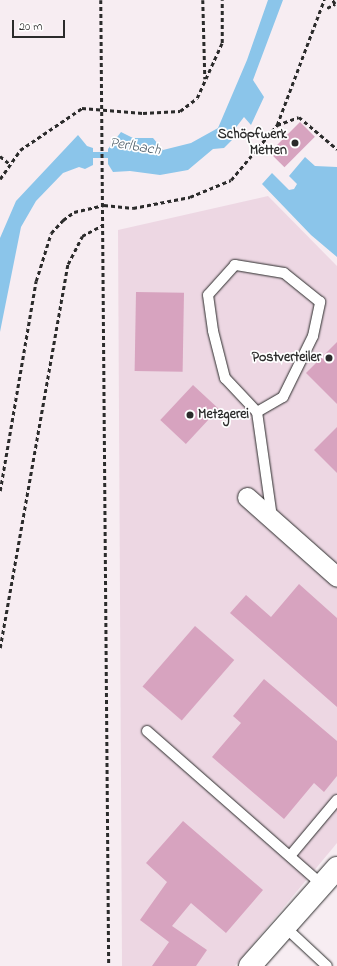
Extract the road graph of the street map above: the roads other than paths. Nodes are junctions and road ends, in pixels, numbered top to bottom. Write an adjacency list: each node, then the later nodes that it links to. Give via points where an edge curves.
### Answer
1 (257, 412): 1 (lane, via 225,378 213,331 208,295 235,265 284,273 320,302 313,336 283,397); 3 (lane)
2 (247, 497): 3 (street)
3 (272, 519): 4 (street)
4 (337, 577)
5 (147, 731): 7 (lane)
6 (337, 800): 7 (lane)
7 (290, 856): 9 (lane)
8 (337, 868): 9 (street)
9 (322, 885): 10 (street)
10 (285, 927): 11 (street); 12 (lane)
11 (250, 966)
12 (327, 966)

